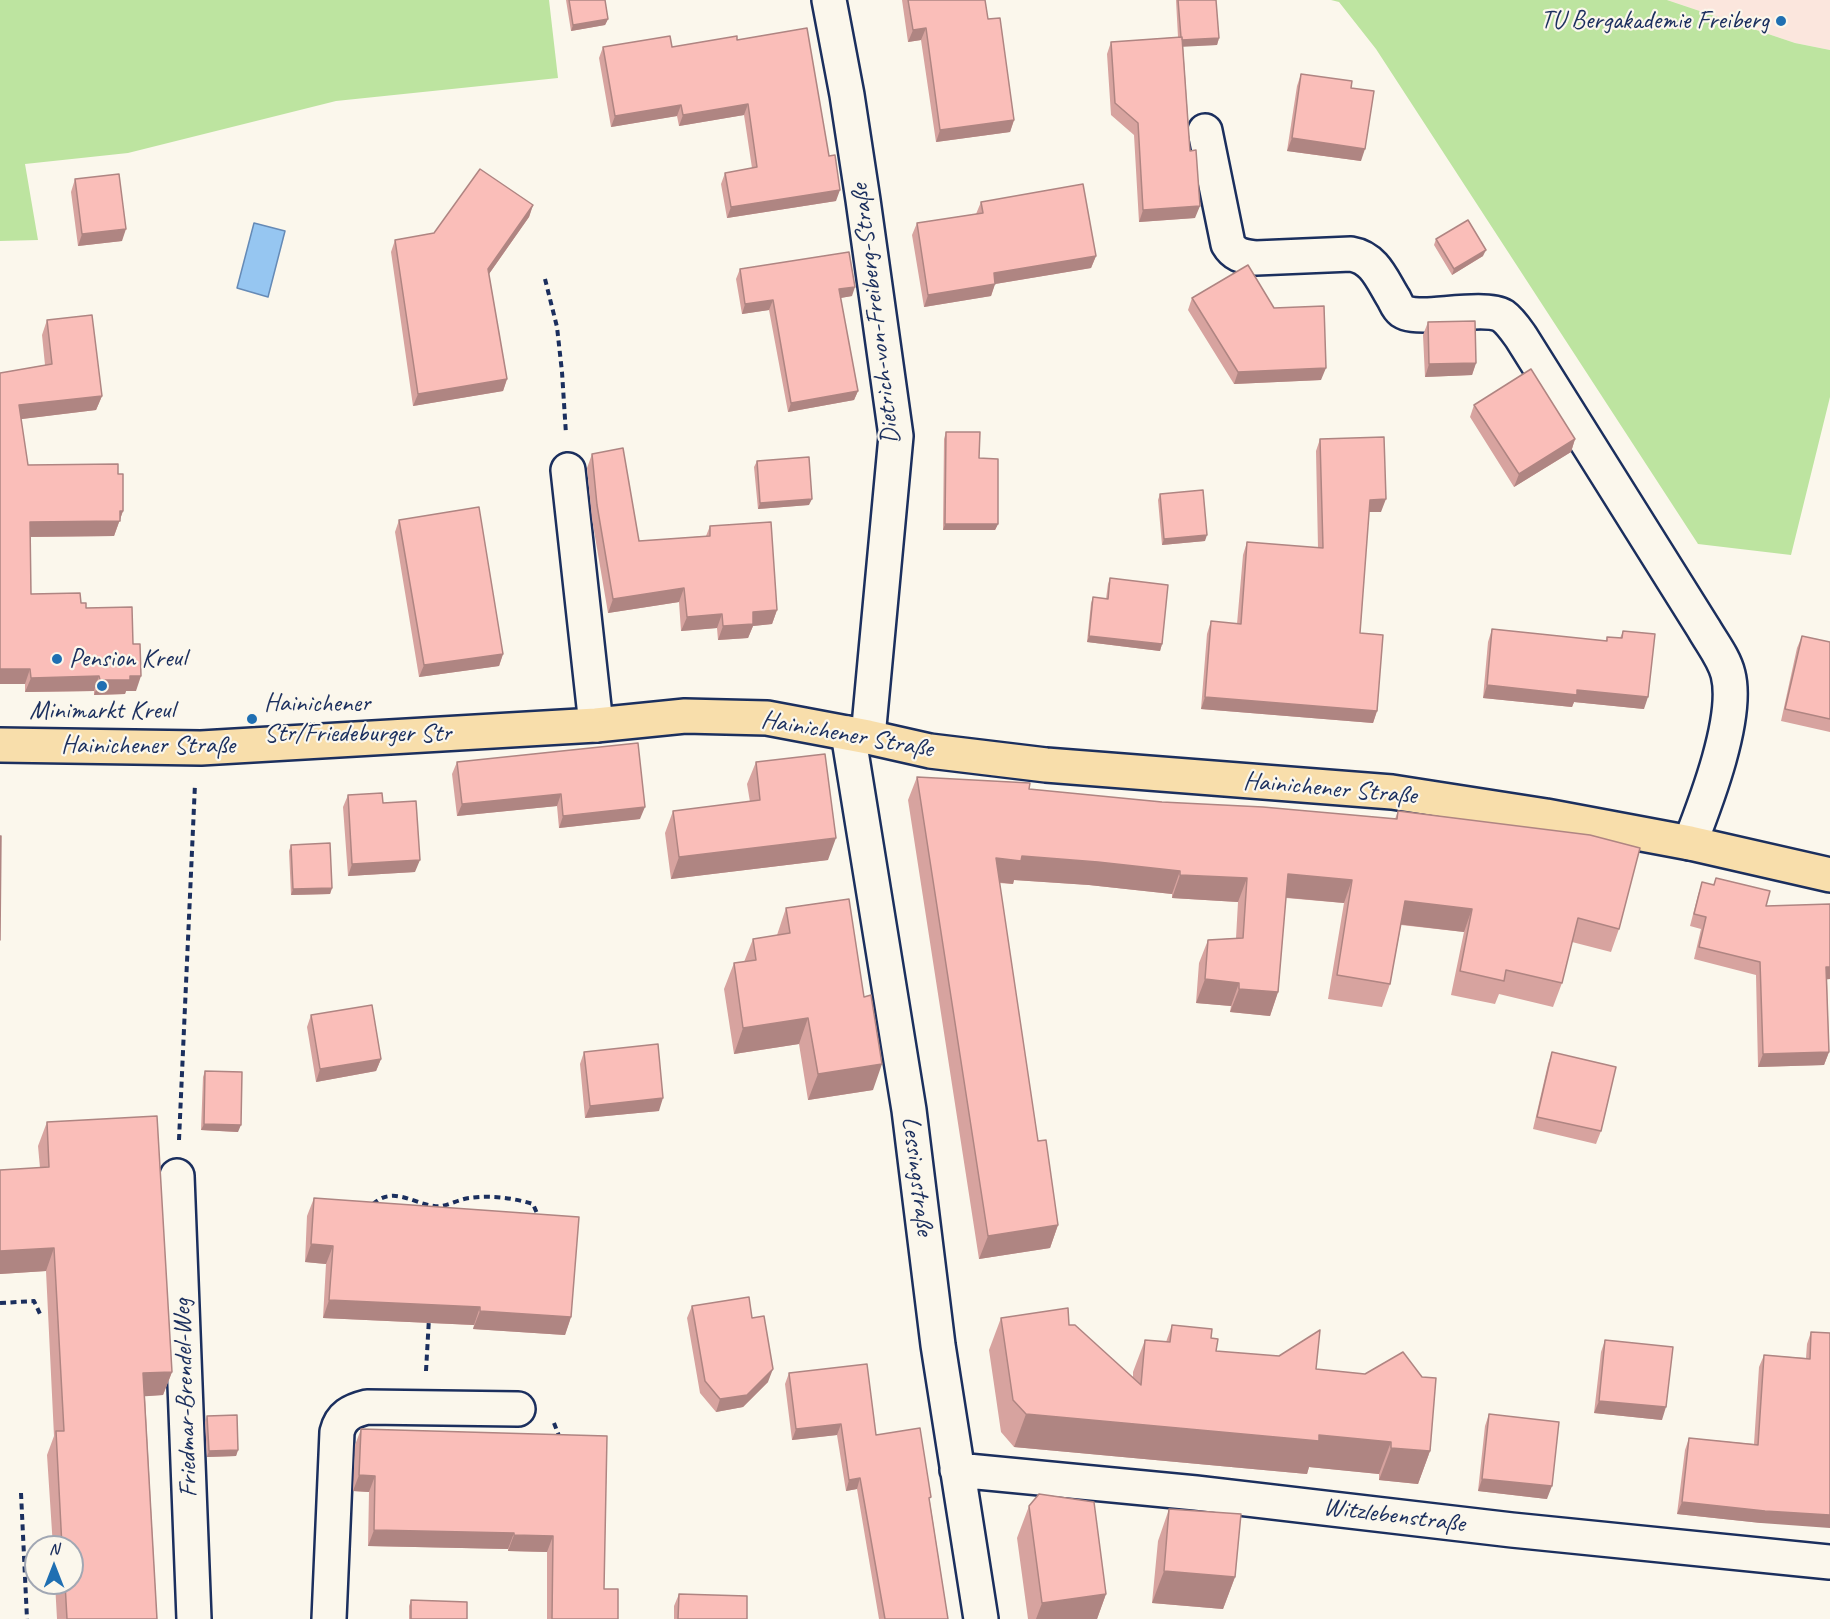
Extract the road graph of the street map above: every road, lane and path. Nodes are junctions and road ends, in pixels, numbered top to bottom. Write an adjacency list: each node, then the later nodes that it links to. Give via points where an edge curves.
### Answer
1 (829, 0): 6 (street, Dietrich-von-Freiberg-Straße, via 847,95 896,436)
2 (1205, 131): 9 (street, via 1228,244 1234,253 1256,258 1362,256 1372,264 1400,310 1413,315 1495,312 1521,337 1704,629 1728,674 1727,722 1708,796)
3 (545, 279): 4 (path, via 557,327)
4 (568, 470): 5 (street)
5 (596, 725): 6 (main road, Hainichener Straße, via 685,716 767,718); 8 (main road, Hainichener Straße)
6 (858, 735): 9 (main road, Hainichener Straße, via 930,751 1046,765 1392,792); 19 (street, Lessingstraße)
7 (0, 745): 8 (main road, Hainichener Straße)
8 (196, 748): 11 (path)
9 (1690, 843): 10 (main road, Hainichener Straße)
10 (1830, 875)
11 (177, 1176): 23 (street, Friedmar-Brendel-Weg)
12 (369, 1212): 13 (path, via 380,1198 389,1195 435,1206 470,1198 510,1198 533,1204)
13 (541, 1222)
14 (0, 1303): 16 (path, via 34,1301)
15 (429, 1313): 17 (path)
16 (40, 1314)
17 (424, 1407): 18 (street); 24 (street, via 367,1407 355,1410 339,1423)
18 (518, 1409)
19 (957, 1470): 21 (street, Witzlebenstraße); 25 (street, Lessingstraße)
20 (21, 1493): 22 (path)
21 (1830, 1562)
22 (27, 1619)
23 (194, 1619)
24 (329, 1619)
25 (981, 1619)

